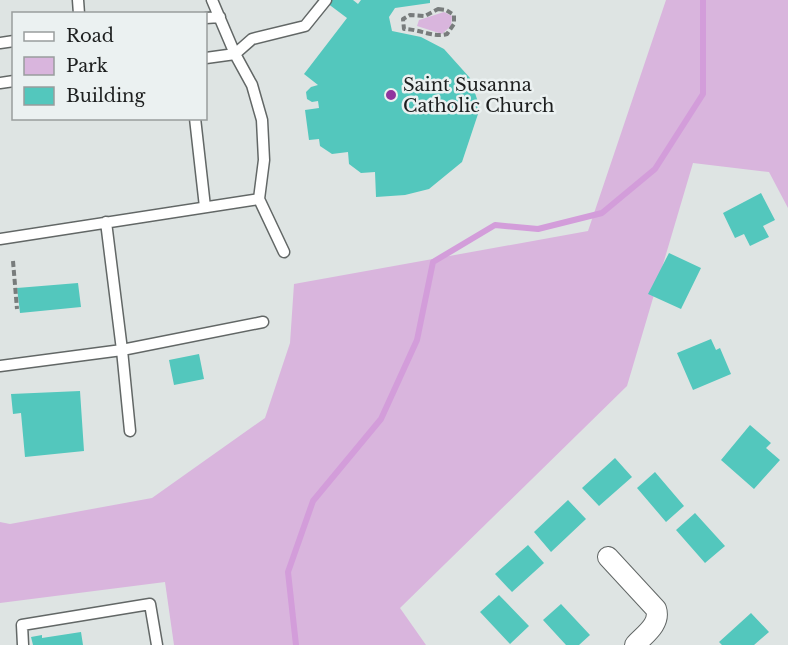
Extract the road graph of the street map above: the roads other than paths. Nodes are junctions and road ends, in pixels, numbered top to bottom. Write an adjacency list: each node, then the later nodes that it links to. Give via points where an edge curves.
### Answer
1 (212, 0): 3 (lane)
2 (326, 0): 5 (lane, via 304,27 252,39)
3 (219, 17): 4 (lane); 5 (lane)
4 (207, 18)
5 (235, 54): 6 (lane); 8 (lane, via 252,85 262,120 264,160)
6 (207, 58)
7 (195, 120): 9 (lane)
8 (259, 199): 9 (lane); 12 (lane)
9 (205, 207): 10 (lane)
10 (106, 222): 11 (lane); 14 (lane)
11 (0, 239)
12 (284, 252)
13 (262, 322): 14 (lane)
14 (122, 351): 15 (lane); 16 (lane)
15 (0, 366)
16 (130, 431)
17 (608, 557): 20 (street, via 658,615)
18 (23, 645): 19 (lane, via 21,625 150,604)
19 (157, 645)
20 (635, 645)

